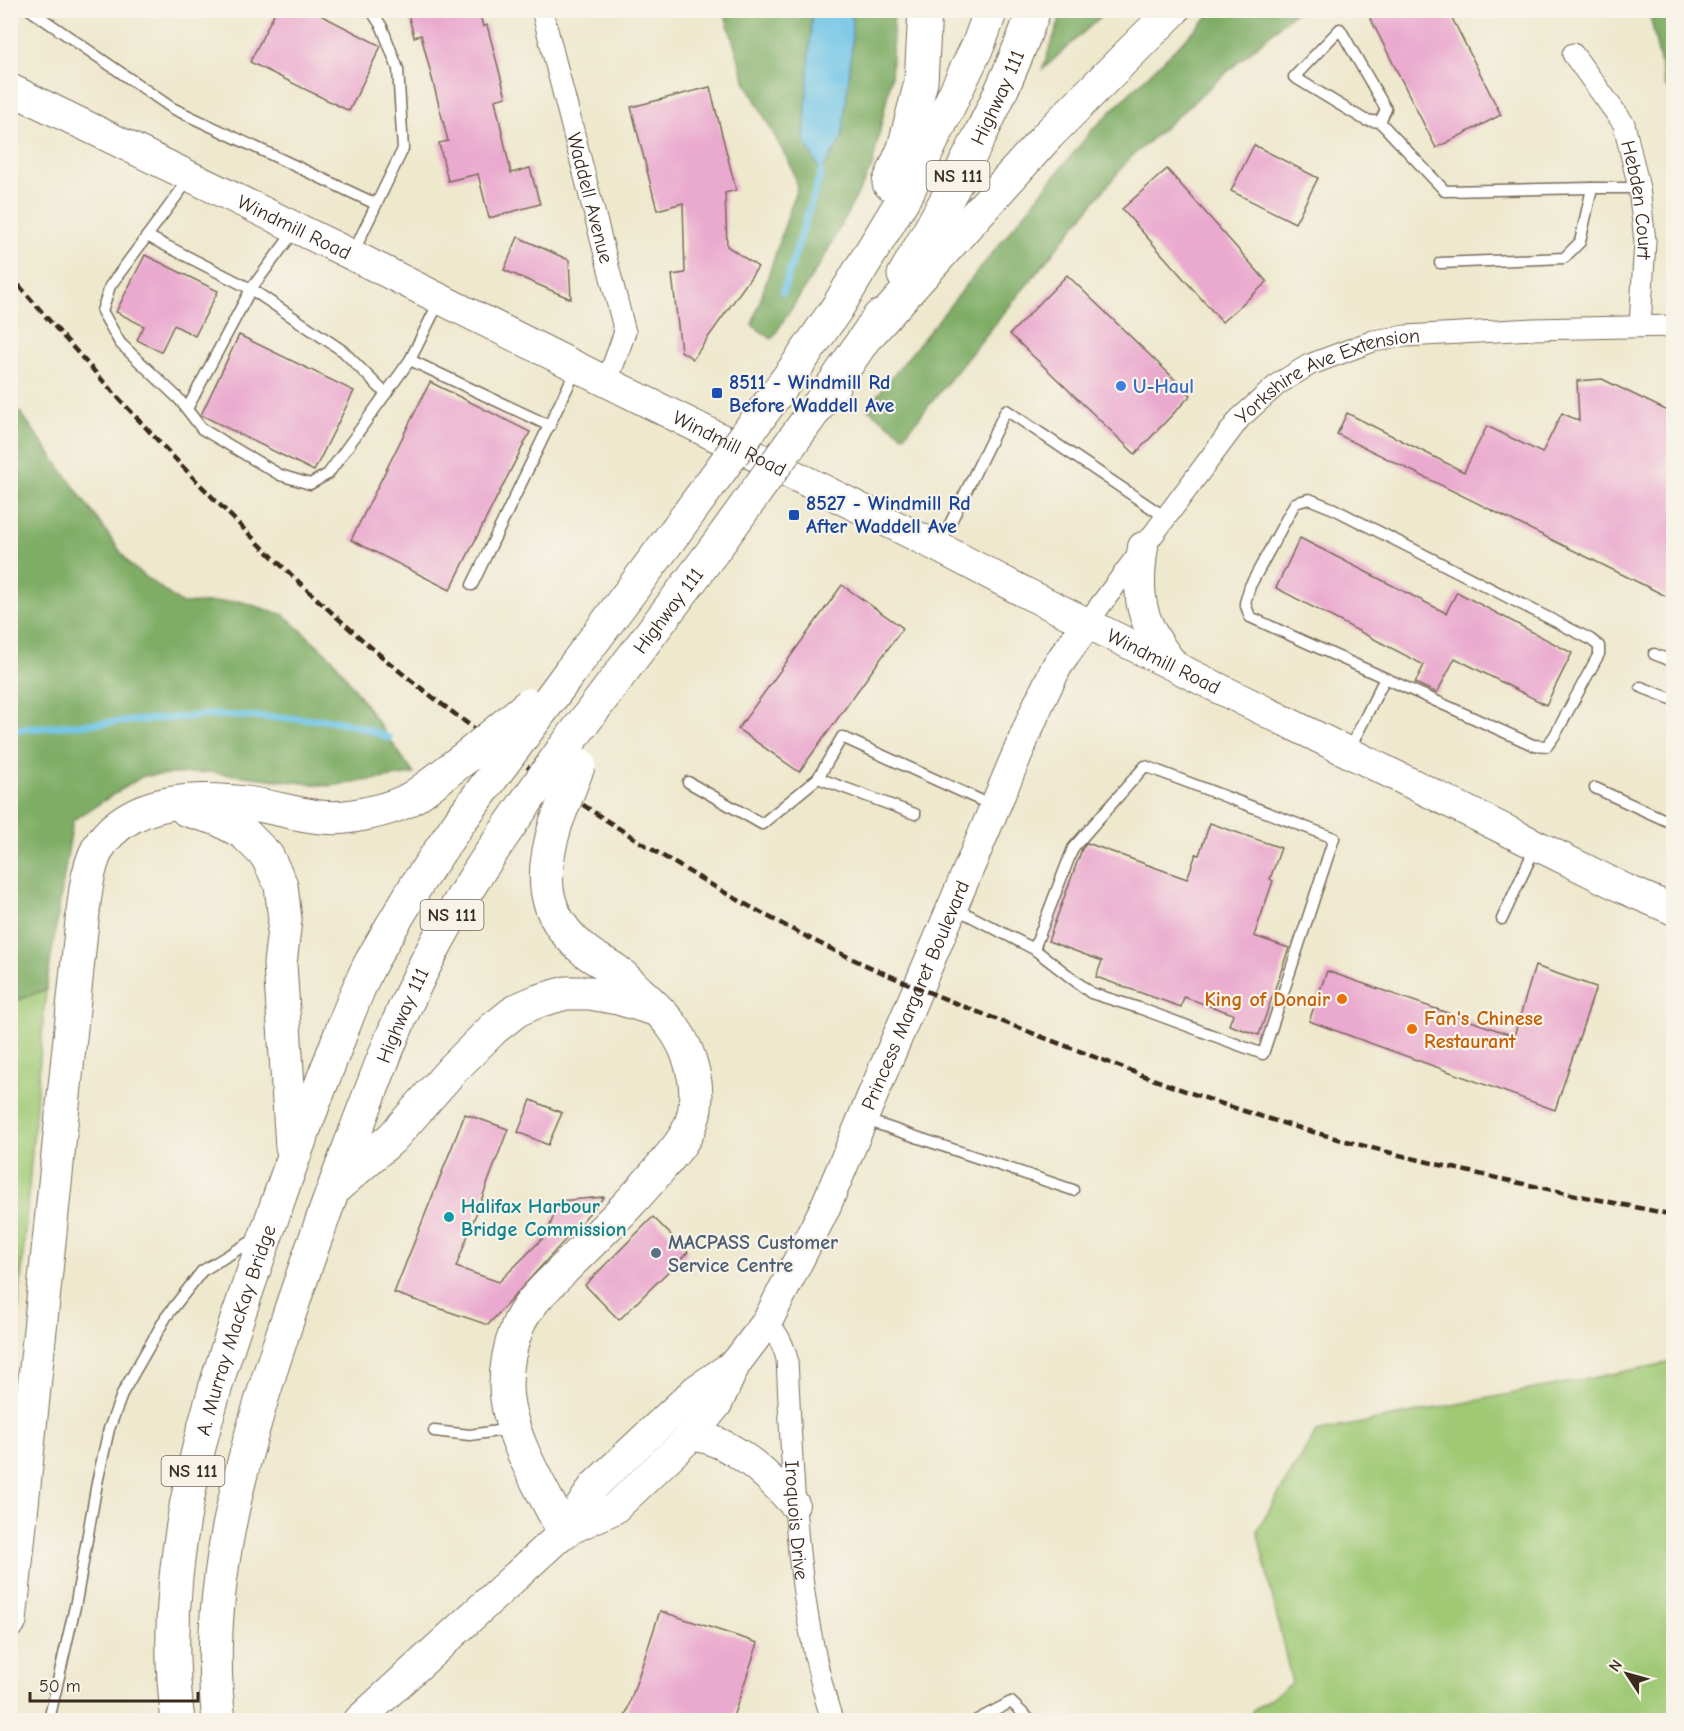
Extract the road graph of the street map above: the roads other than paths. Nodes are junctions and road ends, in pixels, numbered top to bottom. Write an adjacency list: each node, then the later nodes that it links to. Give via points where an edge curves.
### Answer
1 (30, 10): 14 (lane, via 172,108)
2 (370, 10): 14 (lane, via 382,27 398,69 402,149)
3 (542, 10): 27 (street, Waddell Avenue, via 625,332)
4 (925, 10): 21 (highway, via 921,82 904,148)
5 (991, 10): 21 (highway, Highway 111 / NS 111, via 908,191)
6 (1034, 10): 24 (highway, Highway 111 / NS 111, via 999,93 936,219)
7 (1173, 10): 24 (highway, via 1049,134)
8 (1573, 54): 13 (street, Hebden Court, via 1624,124)
9 (10, 89): 11 (main road, Windmill Road)
10 (1380, 122): 10 (lane, via 1386,109 1340,29 1294,77 1365,120); 12 (lane, via 1445,191)
11 (191, 177): 15 (main road, Windmill Road); 16 (lane)
12 (1592, 188): 13 (lane); 18 (lane, via 1580,242 1564,258)
13 (1639, 188): 22 (street, Hebden Court, via 1645,241)
14 (376, 204): 17 (lane)
15 (297, 228): 17 (main road, Windmill Road); 19 (lane)
16 (147, 236): 19 (lane); 29 (lane, via 110,286 102,311 120,343)
17 (352, 255): 20 (main road, Windmill Road)
18 (1440, 262)
19 (251, 289): 28 (lane, via 343,351); 29 (lane)
20 (441, 299): 25 (lane); 26 (main road, Windmill Road)
21 (837, 308): 39 (highway, Highway 111 / NS 111, bridge)
22 (1641, 326): 23 (street, Yorkshire Ave Extension); 31 (street, Yorkshire Ave Extension, via 1406,336 1373,341 1322,358 1278,384 1240,418)
23 (1674, 326)
24 (869, 334): 44 (highway, Highway 111 / NS 111, bridge, via 608,692)
25 (410, 360): 28 (lane); 30 (lane)
26 (578, 367): 27 (main road, Windmill Road); 30 (lane)
27 (607, 382): 32 (main road, Windmill Road)
28 (386, 394): 29 (lane, via 328,474 310,484 280,475 202,429)
29 (187, 409)
30 (550, 426): 34 (lane)
31 (1165, 517): 32 (lane, via 1006,410); 33 (street, Yorkshire Ave Extension)
32 (938, 547): 35 (main road, Windmill Road)
33 (1143, 547): 35 (street, Yorkshire Ave Extension); 38 (main road, via 1139,590 1143,609 1157,644)
34 (471, 585)
35 (1087, 623): 38 (main road, Windmill Road); 49 (main road, Princess Margaret Boulevard, via 1057,666)
36 (1654, 654): 37 (lane)
37 (1674, 662)
38 (1176, 667): 43 (main road, Windmill Road)
39 (570, 672): 48 (highway, bridge, via 409,799 352,817 327,818 246,803); 59 (highway, Highway 111 / NS 111, bridge, via 467,811 390,928 350,1010)
40 (1385, 678): 40 (lane, via 1250,617 1245,603 1250,586 1295,503 1309,499 1334,510 1599,646 1599,654 1547,746 1533,745); 43 (lane)
41 (1641, 687): 42 (lane)
42 (1674, 700)
43 (1348, 752): 52 (main road, Windmill Road)
44 (570, 758): 57 (highway, bridge, via 545,874 552,912 585,952 616,971); 61 (highway, Highway 111 / NS 111, bridge, via 526,802 450,917 393,1036)
45 (818, 778): 46 (lane, via 762,824); 49 (lane, via 842,737); 50 (lane)
46 (688, 782)
47 (1595, 788): 51 (lane)
48 (162, 804): 59 (highway, via 218,819 244,833 267,856 281,885 285,920 280,964); 70 (highway, via 138,812 102,842 86,892)
49 (994, 806): 53 (main road, Princess Margaret Boulevard)
50 (915, 814)
51 (1674, 824)
52 (1536, 845): 54 (main road, Windmill Road); 55 (lane)
53 (952, 906): 56 (lane); 58 (main road, Princess Margaret Boulevard)
54 (1673, 909)
55 (1502, 919)
56 (1034, 949): 56 (lane, via 1073,848 1145,766 1334,838 1263,1054 1091,993)
57 (660, 1011): 61 (highway, via 590,993 566,993 517,1010 453,1069); 65 (highway, via 686,1047 696,1097 692,1121 681,1143 644,1188 536,1297 517,1326 506,1385)
58 (862, 1119): 60 (lane); 63 (main road, Princess Margaret Boulevard, via 824,1210)
59 (293, 1158): 62 (highway, A. Murray MacKay Bridge / NS 111)
60 (1073, 1190)
61 (328, 1205): 73 (highway, NS 111, via 258,1408 232,1511 217,1623)
62 (267, 1232): 71 (lane, via 202,1271 166,1317 123,1392 109,1429); 72 (highway, A. Murray MacKay Bridge / NS 111, via 232,1329 185,1510 173,1619)
63 (767, 1322): 64 (main road, Princess Margaret Boulevard); 68 (street, Iroquois Drive, via 783,1344 788,1359)
64 (735, 1363): 67 (main road, Princess Margaret Boulevard, via 717,1404); 69 (main road, Princess Margaret Boulevard, via 696,1390 594,1486)
65 (515, 1428): 66 (lane, via 470,1435); 69 (highway)
66 (434, 1431)
67 (692, 1435): 68 (main road, via 722,1443 776,1484); 69 (main road, Princess Margaret Boulevard, via 614,1509)
68 (794, 1504): 75 (street, Iroquois Drive, via 808,1626)
69 (564, 1532): 74 (main road, Princess Margaret Boulevard)
70 (10, 1621)
71 (49, 1720)
72 (178, 1720)
73 (219, 1720)
74 (359, 1720)
75 (832, 1720)
76 (977, 1720): 77 (lane, via 1011,1702)
77 (1030, 1720)

